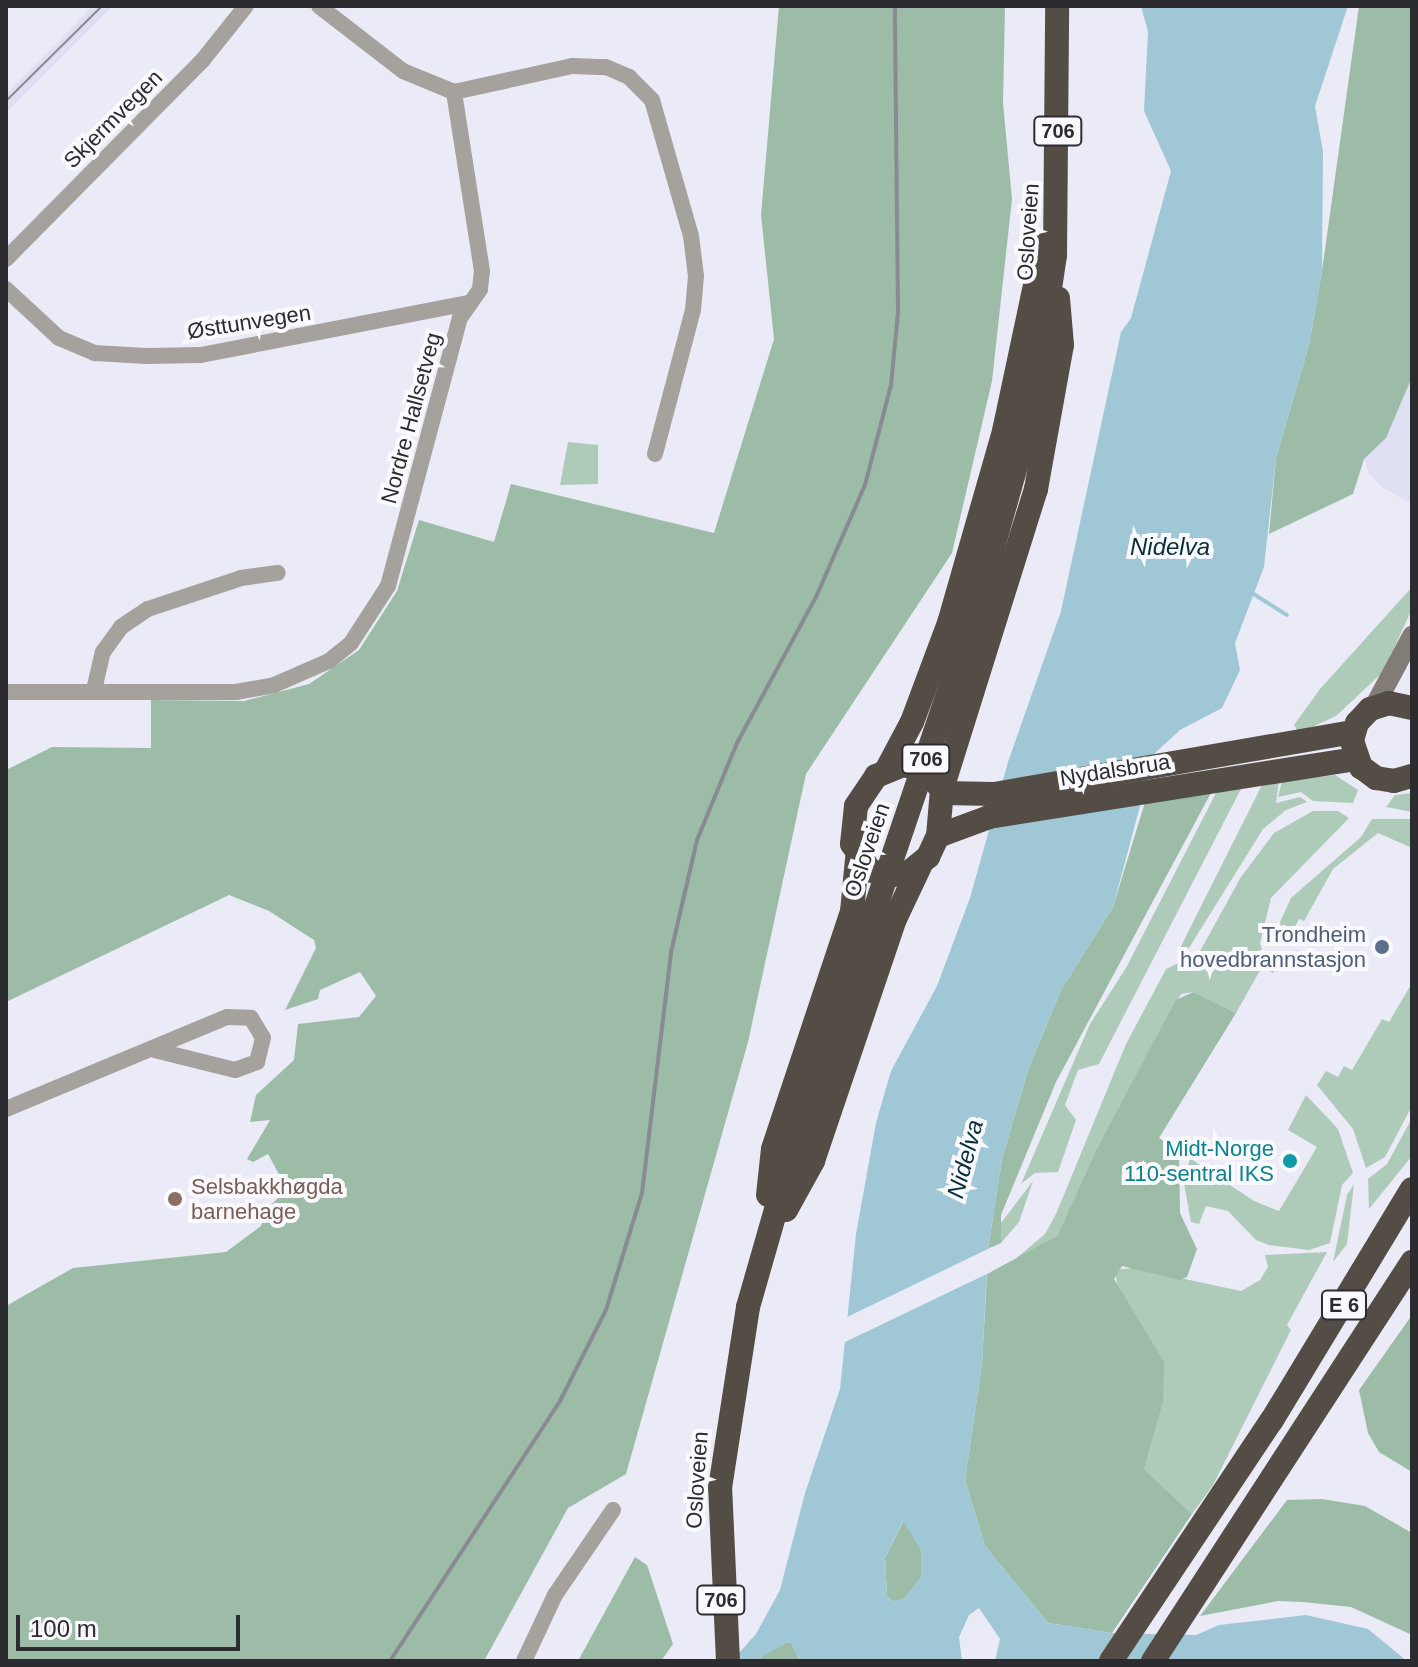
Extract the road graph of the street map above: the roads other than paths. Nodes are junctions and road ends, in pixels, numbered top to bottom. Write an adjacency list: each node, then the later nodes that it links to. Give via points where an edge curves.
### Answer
1 (246, 6): 7 (street, Skjermvegen, via 202,61)
2 (319, 6): 4 (street, via 403,71)
3 (1057, 6): 5 (highway, Osloveien / 706)
4 (454, 92): 9 (street, Nordre Hallsetveg, via 482,271 480,289); 10 (street, via 584,66 606,67 629,77 652,100 691,236 696,276 693,310)
5 (1057, 199): 6 (highway, Osloveien / 706); 20 (highway, 706, via 1029,295 1004,431 949,623)
6 (1055, 256): 22 (highway, 706, via 1062,345 1050,422 1032,503); 29 (highway, Osloveien / 706, via 1032,409 1007,511)
7 (6, 259)
8 (6, 289): 9 (street, Østtunvegen, via 59,338 95,353 146,356 201,355)
9 (469, 303): 13 (street, Nordre Hallsetveg, via 460,318 388,586 351,643 304,674 236,692)
10 (655, 454)
11 (278, 573): 13 (street, via 241,578 148,609 121,627 103,652)
12 (1412, 636): 15 (street)
13 (94, 690): 14 (street, Nordre Hallsetveg)
14 (6, 692)
15 (1374, 707): 16 (highway, via 1389,703); 17 (highway)
16 (1412, 708)
17 (1354, 732): 18 (highway, 706); 19 (highway)
18 (1302, 755): 19 (highway, 706); 22 (highway, Nydalsbrua / 706, via 994,794); 23 (highway, Nydalsbrua / 706, via 989,817)
19 (1356, 759): 21 (highway, via 1376,778)
20 (898, 768): 22 (highway, 706, bridge, via 924,771); 24 (highway, 706, via 866,784 856,806 851,833)
21 (1409, 779)
22 (942, 791): 23 (highway, 706, bridge)
23 (938, 836): 25 (highway, 706, bridge)
24 (865, 865): 25 (highway, bridge, via 897,876); 29 (highway, 706, via 773,1149)
25 (920, 866): 29 (highway, 706, via 895,919 813,1161)
26 (155, 1050): 26 (street, via 240,1015 259,1026 263,1038 257,1062 235,1070); 27 (street)
27 (6, 1109)
28 (1412, 1189): 34 (highway, E 6, via 1230,1486)
29 (762, 1254): 33 (highway, Osloveien / 706, via 730,1397 719,1539)
30 (1412, 1262): 35 (highway, E 6)
31 (613, 1510): 32 (street, via 555,1595)
32 (524, 1661)
33 (728, 1661)
34 (1111, 1661)
35 (1153, 1661)

